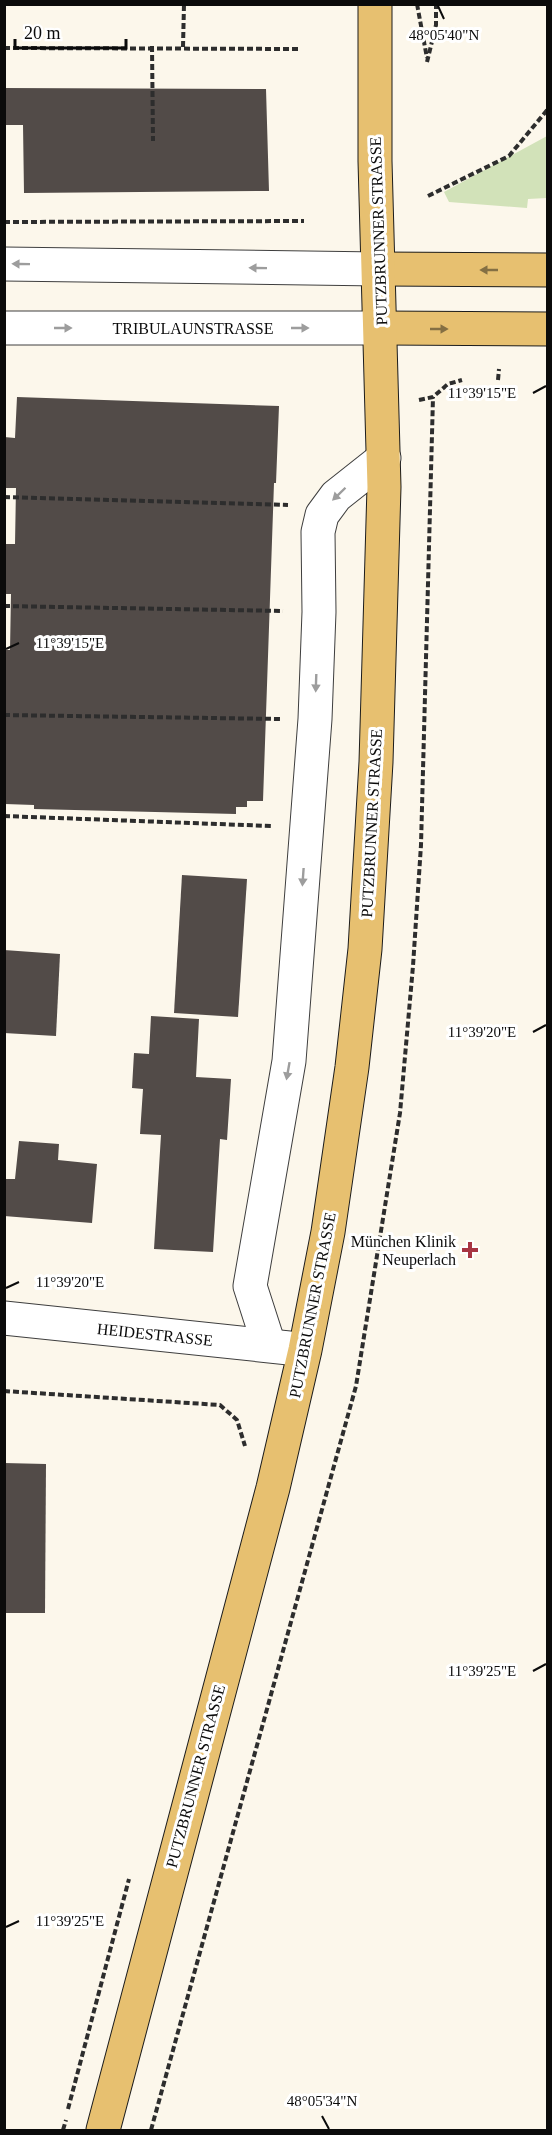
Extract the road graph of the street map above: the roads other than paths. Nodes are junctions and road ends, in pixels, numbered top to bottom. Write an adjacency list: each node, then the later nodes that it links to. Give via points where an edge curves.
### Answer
1 (375, 4): 3 (main road, PUTZBRUNNER STRASSE)
2 (4, 264): 3 (street, one-way to 2)
3 (379, 269): 4 (main road, one-way to 3); 6 (main road, PUTZBRUNNER STRASSE)
4 (548, 270)
5 (4, 328): 6 (street, TRIBULAUNSTRASSE, one-way to 6)
6 (381, 328): 7 (main road, one-way to 7); 8 (main road, PUTZBRUNNER STRASSE)
7 (548, 329)
8 (384, 458): 10 (street, PUTZBRUNNER STRASSE, one-way to 10, via 336,496 322,515 318,532 315,719 289,1061 250,1286); 11 (main road, PUTZBRUNNER STRASSE, via 365,950 328,1232)
9 (4, 1318): 10 (street, HEIDESTRASSE)
10 (269, 1345): 11 (street, HEIDESTRASSE)
11 (305, 1350): 12 (main road, PUTZBRUNNER STRASSE, via 273,1488)
12 (103, 2130)

